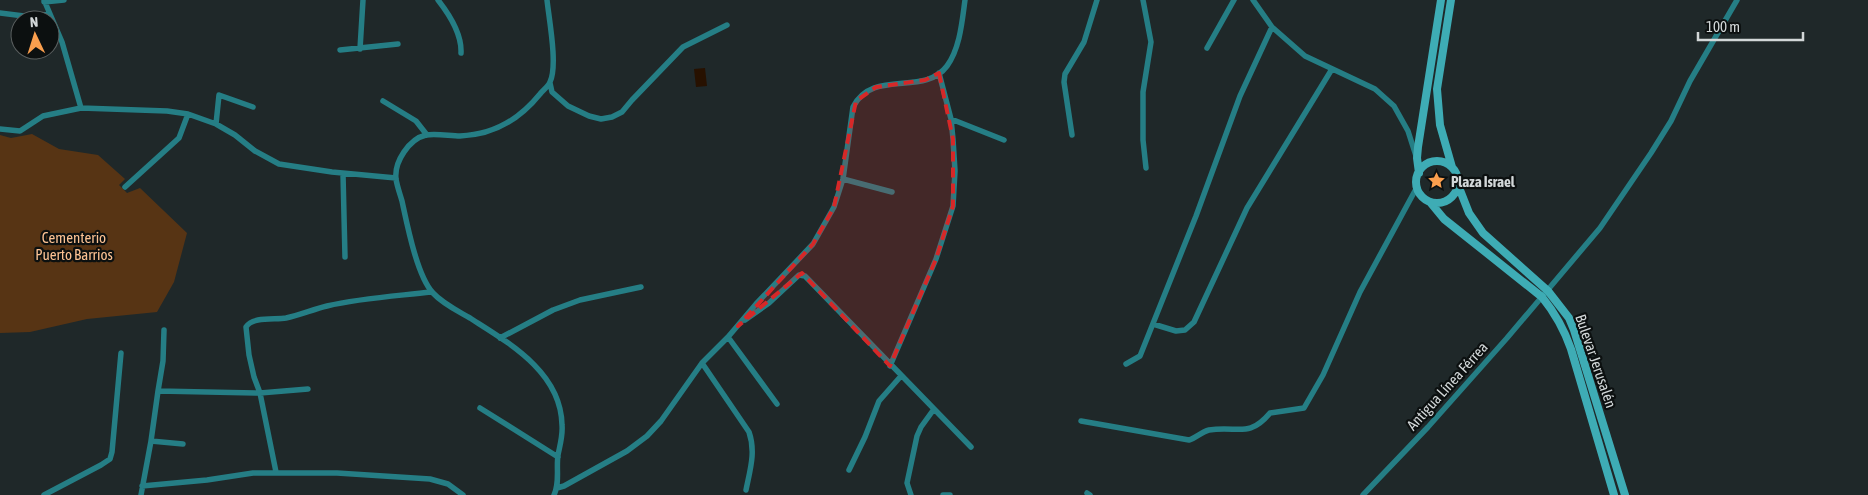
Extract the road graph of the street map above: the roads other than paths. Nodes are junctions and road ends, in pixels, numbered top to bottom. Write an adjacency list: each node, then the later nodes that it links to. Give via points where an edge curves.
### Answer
1 (64, 0): 13 (street)
2 (363, 0): 19 (street)
3 (438, 0): 21 (street, via 458,35)
4 (547, 0): 24 (street, via 553,60)
5 (966, 0): 23 (street, via 955,49 947,66)
6 (1097, 0): 33 (street, via 1084,42 1065,74)
7 (1143, 0): 37 (street, via 1151,42 1143,92)
8 (1234, 0): 18 (street)
9 (1253, 0): 15 (street)
10 (1441, 0): 35 (main road)
11 (1451, 0): 36 (main road, via 1437,89 1440,125)
12 (1737, 0): 50 (street, Antigua Línea Férrea, via 1652,153 1600,228)
13 (44, 1)
14 (727, 25): 24 (street, via 683,47 622,112 612,117 601,119 568,106 552,92)
15 (1272, 27): 22 (street, via 1305,56); 51 (street, via 1240,96)
16 (60, 37): 27 (street)
17 (398, 44): 19 (street)
18 (1207, 48)
19 (360, 49): 20 (street)
20 (340, 50)
21 (461, 52)
22 (1332, 69): 35 (street, via 1375,89 1394,106 1408,131); 51 (street, via 1247,208 1194,322 1185,330 1176,331)
23 (939, 73): 29 (street); 41 (street, via 925,80 876,87 856,101 852,107)
24 (550, 83): 32 (street, via 530,108 508,124 476,135)
25 (383, 102): 32 (street, via 416,121)
26 (253, 107): 30 (street, via 219,95)
27 (81, 108): 28 (street); 31 (street, via 43,116 20,131)
28 (188, 114): 30 (street); 43 (street, via 179,138)
29 (951, 118): 34 (street); 59 (street, via 955,171 953,206 936,259)
30 (216, 124): 39 (street, via 279,164)
31 (0, 130)
32 (427, 135): 40 (street, via 405,151)
33 (1072, 136)
34 (1004, 140)
35 (1417, 158): 38 (main road)
36 (1452, 167): 38 (main road, via 1434,162); 42 (main road)
37 (1146, 168)
38 (1418, 173): 44 (main road)
39 (344, 174): 40 (street); 47 (street)
40 (396, 178): 49 (street, via 420,269)
41 (843, 179): 45 (street); 52 (street, via 834,207 813,244)
42 (1458, 185): 46 (main road, via 1450,199); 50 (main road, Bulevar Jerusalén, via 1469,213 1483,234)
43 (125, 187)
44 (1417, 187): 46 (main road); 67 (street, via 1360,292 1323,375 1304,408 1270,413 1253,428 1211,430 1188,440)
45 (892, 192)
46 (1430, 202): 50 (main road, Bulevar Jerusalén, via 1444,219)
47 (345, 257)
48 (642, 287): 55 (street, via 580,300 553,310)
49 (431, 292): 55 (street); 63 (street, via 354,301 287,318 248,323 249,355)
50 (1545, 294): 84 (street, Antigua Línea Férrea); 85 (main road, Bulevar Jerusalén, via 1566,334); 86 (main road, Bulevar Jerusalén, via 1569,318 1574,330)
51 (1153, 324): 58 (street, via 1140,356)
52 (738, 326): 54 (street); 59 (street, via 799,275 805,276)
53 (164, 330): 62 (street)
54 (728, 337): 57 (street); 64 (street)
55 (500, 338): 71 (street, via 532,362 556,394 562,425)
56 (121, 353): 77 (street, via 110,459)
57 (702, 362): 75 (street, via 661,422 647,436 627,451); 76 (street, via 752,440 754,453)
58 (1126, 364)
59 (890, 366): 60 (street)
60 (901, 376): 66 (street); 72 (street, via 879,401)
61 (308, 389): 63 (street)
62 (158, 391): 63 (street); 68 (street)
63 (260, 393): 73 (street)
64 (777, 404)
65 (480, 408): 71 (street)
66 (934, 409): 70 (street); 81 (street, via 917,436 907,483)
67 (1081, 421)
68 (151, 441): 69 (street); 74 (street)
69 (183, 444)
70 (970, 447)
71 (558, 457): 75 (street)
72 (849, 470)
73 (276, 472): 74 (street); 79 (street, via 430,478 448,484)
74 (142, 486): 78 (street)
75 (557, 488): 80 (street)
76 (746, 490)
77 (44, 495)
78 (141, 495)
79 (463, 495)
80 (554, 495)
81 (911, 495)
82 (943, 495): 83 (street)
83 (950, 495)
84 (1363, 495)
85 (1614, 495)
86 (1625, 495)

